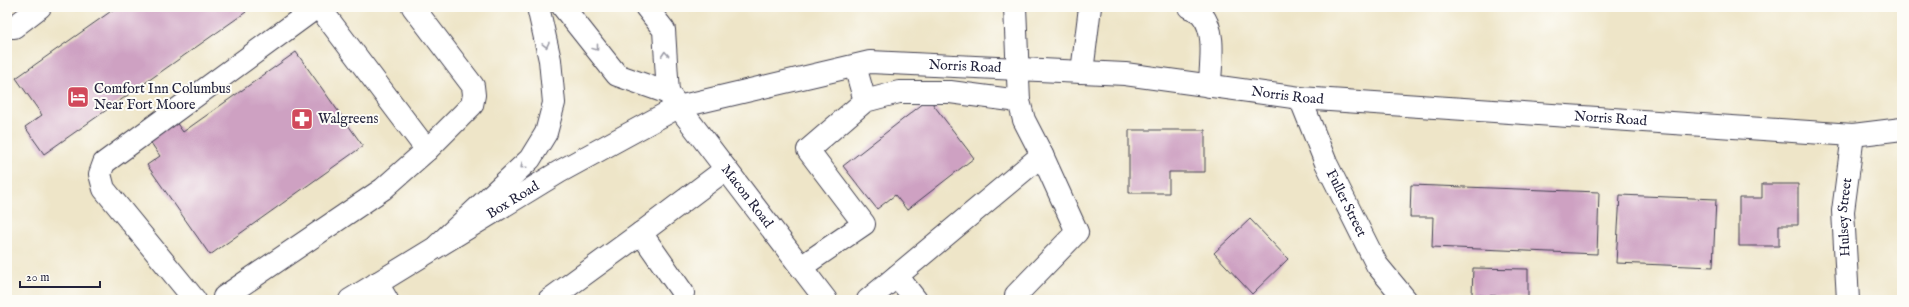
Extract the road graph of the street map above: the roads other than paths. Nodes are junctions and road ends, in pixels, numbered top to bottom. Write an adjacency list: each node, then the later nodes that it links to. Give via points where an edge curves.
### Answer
1 (40, 7): 10 (street)
2 (318, 7): 21 (street); 32 (street, via 104,163 100,174 104,189)
3 (413, 7): 21 (street, via 473,86 474,95 472,105)
4 (538, 7): 25 (street, one-way to 25, via 550,60 554,103 546,133 530,159)
5 (563, 7): 16 (street, one-way to 16, via 617,75)
6 (646, 7): 16 (street, one-way to 6, via 664,30)
7 (1014, 7): 12 (street)
8 (1090, 7): 13 (street)
9 (1189, 7): 14 (street, via 1202,14 1209,25)
10 (14, 27)
11 (855, 66): 12 (street, Norris Road, via 870,62); 16 (street, Norris Road); 17 (street)
12 (1017, 69): 13 (street, Norris Road); 18 (street)
13 (1082, 72): 14 (street, Norris Road, via 1125,74)
14 (1210, 86): 15 (street, Norris Road)
15 (1300, 98): 20 (street, Norris Road); 38 (street, Fuller Street, via 1326,164 1377,266)
16 (673, 100): 23 (street, Macon Road); 25 (street, Box Road)
17 (865, 101): 18 (street, via 899,92 950,92); 26 (street, via 808,150 864,224)
18 (1018, 101): 22 (street, via 1024,120)
19 (1902, 129): 20 (street, Norris Road)
20 (1853, 135): 39 (street, Hulsey Street, via 1843,211)
21 (427, 150): 31 (street, via 384,189)
22 (1042, 155): 27 (street); 29 (street, via 1077,232)
23 (726, 169): 24 (street); 26 (street, Macon Road)
24 (641, 233): 30 (street); 34 (street)
25 (438, 245): 28 (street, Box Road)
26 (801, 267): 35 (street, Macon Road)
27 (897, 276): 36 (street); 37 (street)
28 (382, 292): 33 (street, Box Road)
29 (1016, 295)
30 (682, 298)
31 (223, 299)
32 (196, 300)
33 (350, 300)
34 (549, 300)
35 (826, 300)
36 (868, 300)
37 (916, 300)
38 (1406, 300)
39 (1848, 300)

